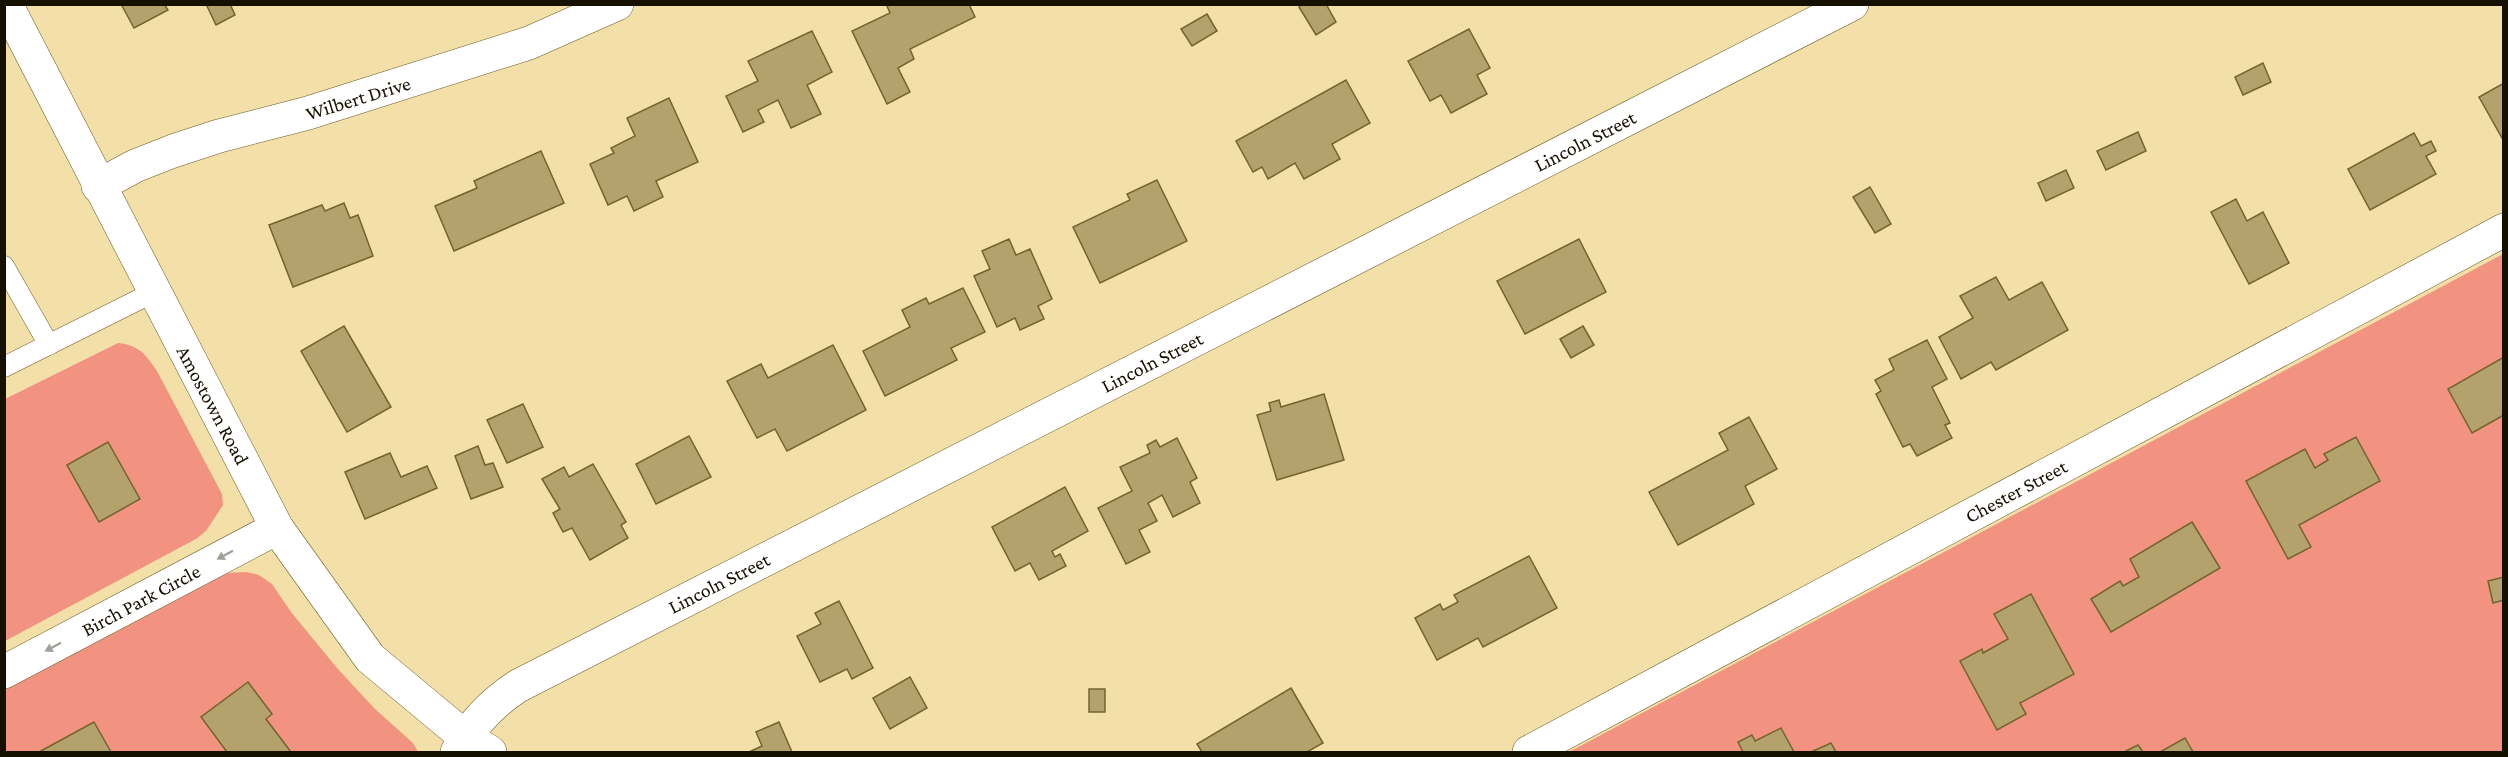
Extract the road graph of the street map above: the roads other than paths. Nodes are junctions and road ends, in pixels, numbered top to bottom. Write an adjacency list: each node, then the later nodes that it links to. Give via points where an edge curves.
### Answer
1 (6, 4): 4 (street, Amostown Road)
2 (617, 4): 4 (street, Wilbert Drive, via 497,54 173,151)
3 (1852, 4): 12 (street, Lincoln Street, via 518,686 489,709)
4 (99, 186): 7 (street, Amostown Road)
5 (2504, 230): 13 (street, Chester Street)
6 (4, 266): 8 (lane)
7 (154, 292): 8 (lane); 10 (street, Amostown Road)
8 (49, 345): 9 (lane)
9 (4, 367)
10 (277, 528): 11 (street, Birch Park Circle, one-way to 11); 12 (street, Amostown Road, via 370,658)
11 (4, 672)
12 (471, 747)
13 (1529, 753)

